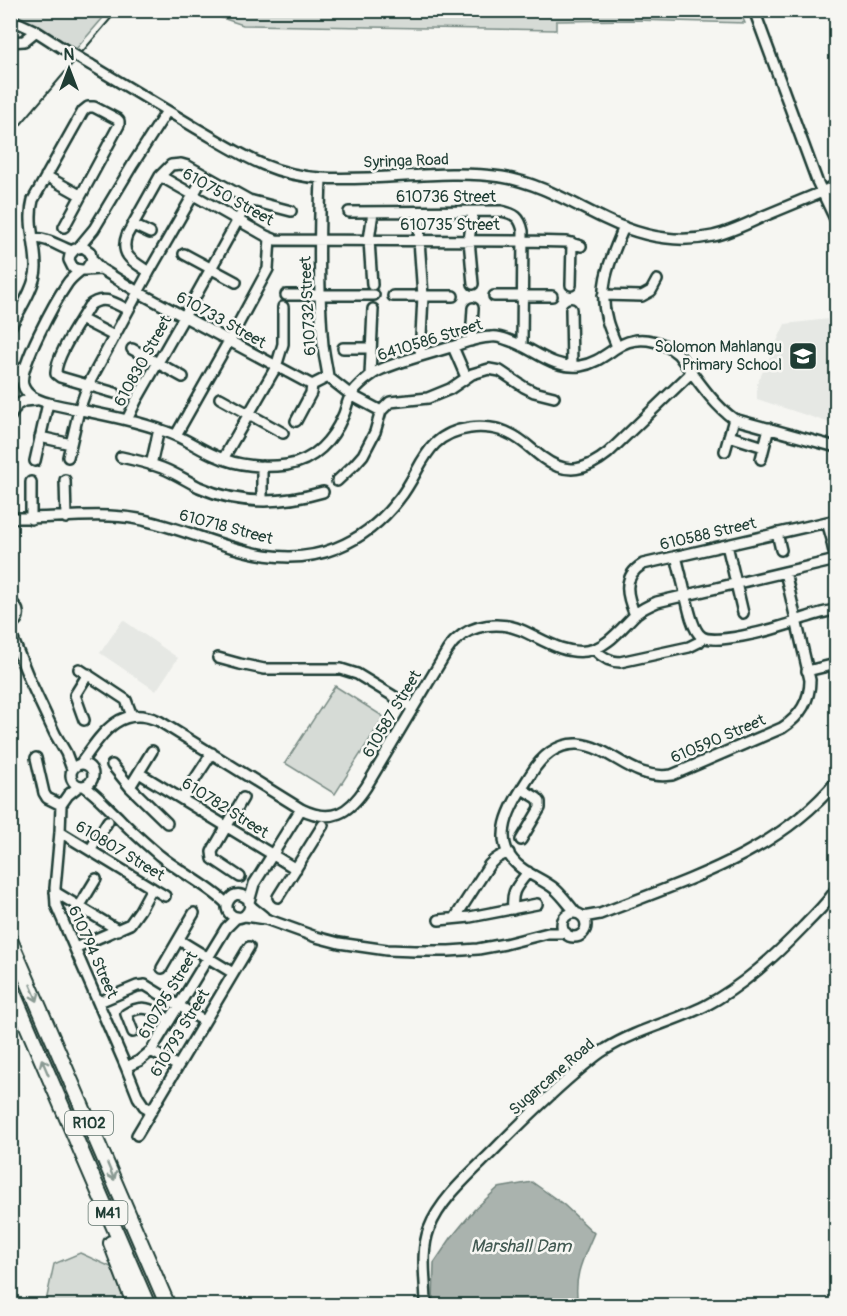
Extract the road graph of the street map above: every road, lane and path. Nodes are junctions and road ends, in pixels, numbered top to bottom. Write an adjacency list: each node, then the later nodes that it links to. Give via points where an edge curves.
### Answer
1 (754, 10): 11 (street)
2 (10, 19): 3 (street, Syringa Road)
3 (35, 32): 4 (street, via 24,41); 5 (street, Syringa Road, bridge)
4 (10, 42)
5 (167, 111): 9 (street, Syringa Road, via 260,164); 34 (street)
6 (46, 176): 12 (street); 12 (street, via 83,111 94,107 117,119 120,125); 26 (street, via 30,210)
7 (160, 176): 8 (street, via 176,164); 13 (street, 610750 Street); 22 (street)
8 (204, 176): 13 (street); 14 (street)
9 (321, 178): 24 (street, Syringa Road, via 466,174 504,177 543,189); 28 (street, 610732 Street)
10 (837, 185): 11 (street, Syringa Road)
11 (822, 192): 21 (street); 24 (street, Syringa Road, via 711,236 675,239)
12 (80, 195): 23 (street)
13 (193, 195): 20 (street, 610750 Street); 36 (street)
14 (249, 200): 15 (street); 20 (street, 610830 Street)
15 (291, 211)
16 (349, 212): 17 (street, 610736 Street)
17 (372, 212): 18 (street, 610736 Street); 29 (street)
18 (421, 212): 19 (street, 610736 Street); 30 (street)
19 (473, 212): 31 (street); 32 (street, 610736 Street, via 501,211 516,216)
20 (238, 220): 27 (street, 610750 Street); 35 (street, 610830 Street)
21 (837, 221)
22 (133, 225): 25 (street); 36 (street, via 124,242 126,254)
23 (64, 227)
24 (624, 227): 49 (street, via 606,271)
25 (150, 234)
26 (33, 238): 34 (street, via 48,239); 58 (street, via 35,275)
27 (270, 238): 28 (street, 610750 Street); 60 (street, via 268,269)
28 (319, 240): 29 (street, 610735 Street); 42 (street, 610732 Street)
29 (369, 240): 30 (street, 610735 Street); 42 (street, via 373,290)
30 (419, 240): 31 (street, 610735 Street); 45 (street)
31 (469, 240): 32 (street, 610735 Street); 39 (street)
32 (524, 241): 40 (street, 610735 Street, via 576,244); 48 (street)
33 (184, 254): 35 (street)
34 (80, 259): 41 (street, 610733 Street); 71 (street)
35 (211, 269): 38 (street); 56 (street, 610830 Street)
36 (149, 272): 41 (street)
37 (657, 280): 49 (street, via 651,291 642,296)
38 (236, 282)
39 (473, 284)
40 (572, 285)
41 (138, 291): 55 (street); 56 (street, 610733 Street)
42 (321, 295): 43 (street); 77 (street, 610732 Street)
43 (286, 296)
44 (393, 296): 45 (street)
45 (423, 296): 46 (street); 68 (street)
46 (453, 296)
47 (494, 296): 48 (street)
48 (523, 296): 50 (street); 62 (street)
49 (603, 296): 64 (street)
50 (552, 297)
51 (284, 307): 72 (street, via 283,344)
52 (473, 308): 61 (street)
53 (373, 309): 66 (street)
54 (571, 309): 70 (street)
55 (128, 310): 57 (street, via 112,301 96,300); 59 (street)
56 (184, 317): 60 (street, 610733 Street); 69 (street, 610830 Street)
57 (81, 319): 59 (street); 79 (street, via 56,372)
58 (11, 325)
59 (114, 336): 79 (street)
60 (229, 341): 72 (street, 610733 Street); 97 (street)
61 (471, 341): 62 (street, 6410586 Street, via 491,336); 63 (street, 6410586 Street)
62 (522, 345): 70 (street, 6410586 Street, via 557,364)
63 (453, 346): 68 (street, 6410586 Street); 76 (street)
64 (617, 347): 70 (street, via 591,363); 73 (street, via 634,340 653,340 671,348)
65 (343, 348): 66 (street)
66 (371, 348): 74 (street)
67 (132, 349): 69 (street)
68 (420, 356): 74 (street, 6410586 Street)
69 (158, 363): 75 (street); 92 (street, 610830 Street)
70 (572, 366)
71 (25, 367): 78 (street); 83 (street)
72 (276, 367): 80 (street, 610733 Street); 89 (street)
73 (692, 372): 91 (street); 117 (street, 610718 Street, via 608,453 583,468 566,469 552,464 511,434 499,430 472,428 451,433 425,454 401,497 381,519 352,541 310,556 258,555 137,519)
74 (370, 375): 82 (street, 6410586 Street)
75 (183, 377)
76 (466, 377): 84 (street, via 495,369 534,392); 88 (street, via 441,394 395,400)
77 (328, 378): 80 (street); 82 (street, 610732 Street)
78 (11, 383): 83 (street, 6410586 Street, via 18,382)
79 (88, 385): 81 (street); 87 (street)
80 (312, 385): 93 (street)
81 (115, 393)
82 (351, 395): 88 (street, 610732 Street); 110 (street, 6410586 Street, via 329,442 294,464)
83 (20, 397): 86 (street, 6410586 Street); 90 (street)
84 (554, 397)
85 (220, 398): 89 (street)
86 (43, 402): 87 (street, 6410586 Street); 99 (street)
87 (79, 410): 92 (street, 6410586 Street); 100 (street)
88 (381, 411): 113 (street, via 363,454)
89 (249, 414): 96 (street); 106 (street)
90 (10, 417)
91 (734, 419): 94 (street); 98 (street)
92 (127, 420): 95 (street, 6410586 Street)
93 (296, 421)
94 (769, 428): 101 (street); 102 (street)
95 (159, 429): 97 (street, 6410586 Street); 109 (street)
96 (283, 433)
97 (176, 435): 106 (street, 6410586 Street)
98 (729, 436): 101 (street); 103 (street)
99 (40, 437): 100 (street); 108 (street)
100 (71, 444): 104 (street)
101 (764, 447): 107 (street)
102 (837, 447)
103 (725, 451)
104 (68, 457)
105 (121, 457): 109 (street)
106 (223, 459): 110 (street, 6410586 Street)
107 (761, 459)
108 (34, 461)
109 (151, 465): 115 (street, via 217,494)
110 (262, 466): 115 (street)
111 (65, 480): 117 (street)
112 (31, 482): 118 (street)
113 (337, 482)
114 (323, 492): 115 (street, via 294,500)
115 (262, 501)
116 (10, 518): 118 (street, 610718 Street)
117 (66, 518): 118 (street, 610718 Street)
118 (31, 519)
119 (832, 521): 120 (street, 610588 Street); 124 (street)
120 (777, 533): 121 (street, 610588 Street); 122 (street)
121 (727, 545): 123 (street, 610588 Street); 126 (street)
122 (781, 550)
123 (676, 556): 127 (street); 131 (street, 610588 Street, via 643,564 631,577 627,591)
124 (836, 560): 125 (street)
125 (785, 572): 126 (street); 132 (street, 610590 Street)
126 (736, 583): 127 (street); 130 (street)
127 (686, 595): 131 (street, via 646,606); 134 (street, via 693,624)
128 (11, 602): 133 (street, via 19,614)
129 (834, 610): 132 (street)
130 (743, 613)
131 (635, 615): 135 (street)
132 (796, 621): 134 (street, via 719,640); 138 (street, 610590 Street)
133 (12, 626): 145 (street, via 19,653 55,734 66,753)
134 (702, 638): 135 (street, via 689,647 620,662 604,658)
135 (595, 650): 139 (street, 610587 Street, via 561,649 502,625 470,630 447,651)
136 (218, 658): 139 (street, via 264,669 341,669)
137 (837, 664): 138 (street)
138 (807, 671): 152 (street, 610590 Street, via 807,700 791,722 679,773 657,777 644,774 577,744 552,751 541,760)
139 (413, 708): 157 (street, 610587 Street, via 356,802 327,816)
140 (132, 716): 141 (street, via 126,700 83,671 75,695); 143 (street, 610587 Street, via 159,721); 145 (street, via 103,733)
141 (84, 720)
142 (153, 751): 147 (street)
143 (212, 753): 155 (street); 157 (street, 610587 Street)
144 (36, 758): 156 (street, via 44,793)
145 (80, 765): 148 (street, via 92,771); 150 (street, via 70,776)
146 (112, 765): 151 (street)
147 (139, 773): 151 (street); 155 (street, 610782 Street)
148 (92, 779): 150 (street, via 87,784); 153 (street)
149 (837, 782): 186 (street, via 798,820 746,854)
150 (78, 784): 153 (street); 156 (street)
151 (130, 787): 159 (street)
152 (522, 789): 163 (street, via 537,798 540,808); 165 (street, 610590 Street, via 505,822 504,839)
153 (97, 795): 175 (street, via 154,850)
154 (243, 798): 161 (street)
155 (182, 799): 161 (street, 610782 Street)
156 (61, 806): 162 (street, 610794 Street)
157 (301, 809): 166 (street)
158 (108, 821): 164 (street)
159 (167, 823)
160 (323, 825): 167 (street)
161 (226, 826): 166 (street, 610782 Street); 169 (street, via 212,856)
162 (60, 832): 164 (street, 610807 Street); 174 (street, 610794 Street)
163 (521, 840)
164 (90, 850): 172 (street, 610807 Street)
165 (509, 853): 168 (street); 189 (street, via 489,865)
166 (273, 855): 167 (street, 610782 Street); 171 (street)
167 (296, 869): 178 (street)
168 (528, 872): 179 (street); 184 (street, via 514,891)
169 (240, 877)
170 (96, 879): 182 (street)
171 (254, 884): 176 (street); 180 (street)
172 (152, 888): 177 (street, 610807 Street); 195 (street, via 135,919)
173 (837, 889): 220 (street, Sugarcane Road, via 796,934 737,986 705,1006 605,1049 535,1109 437,1212 425,1246)
174 (55, 892): 182 (street); 201 (street, 610794 Street, via 56,905)
175 (216, 893): 176 (street); 183 (street)
176 (237, 895): 180 (street, via 247,898); 183 (street, via 230,898)
177 (165, 896)
178 (278, 897)
179 (563, 899): 187 (street); 192 (street)
180 (250, 904): 188 (street, via 250,910); 190 (street)
181 (537, 904): 184 (street)
182 (80, 907): 195 (street)
183 (228, 908): 188 (street, via 231,914); 193 (street)
184 (513, 909): 189 (street)
185 (194, 913): 199 (street)
186 (600, 914): 187 (street); 194 (street)
187 (579, 915): 192 (street, via 570,914); 194 (street)
188 (241, 916): 190 (street); 193 (street)
189 (455, 918): 191 (street)
190 (266, 919): 196 (street, via 339,943 406,951 478,949)
191 (439, 920)
192 (564, 920): 196 (street); 197 (street)
193 (226, 928): 202 (street, 610795 Street)
194 (585, 928): 197 (street, via 577,936)
195 (118, 930): 201 (street)
196 (548, 933): 197 (street)
197 (566, 933)
198 (10, 940): 219 (highway, R102, one-way to 219)
199 (179, 940): 202 (street); 203 (street)
200 (249, 947): 204 (street, 610793 Street)
201 (75, 948): 206 (street, 610794 Street)
202 (208, 958): 204 (street); 207 (street, 610795 Street)
203 (162, 968)
204 (233, 973): 209 (street, 610793 Street)
205 (10, 986): 215 (highway, R102, one-way to 205)
206 (99, 1002): 207 (street, via 145,985); 213 (street, 610794 Street)
207 (179, 1005): 208 (street, 610795 Street); 209 (street)
208 (170, 1020): 210 (street, via 142,1007 126,1014); 211 (street, 610795 Street)
209 (204, 1021): 212 (street, 610793 Street)
210 (133, 1032)
211 (152, 1051): 212 (street); 213 (street, 610795 Street)
212 (178, 1066): 214 (street, 610793 Street)
213 (126, 1067): 214 (street, 610794 Street, via 138,1097)
214 (152, 1110): 216 (street, 610793 Street)
215 (68, 1121): 217 (highway, via 79,1160); 218 (highway, M41)
216 (137, 1135)
217 (135, 1305)
218 (148, 1305)
219 (168, 1305)
220 (426, 1305)

